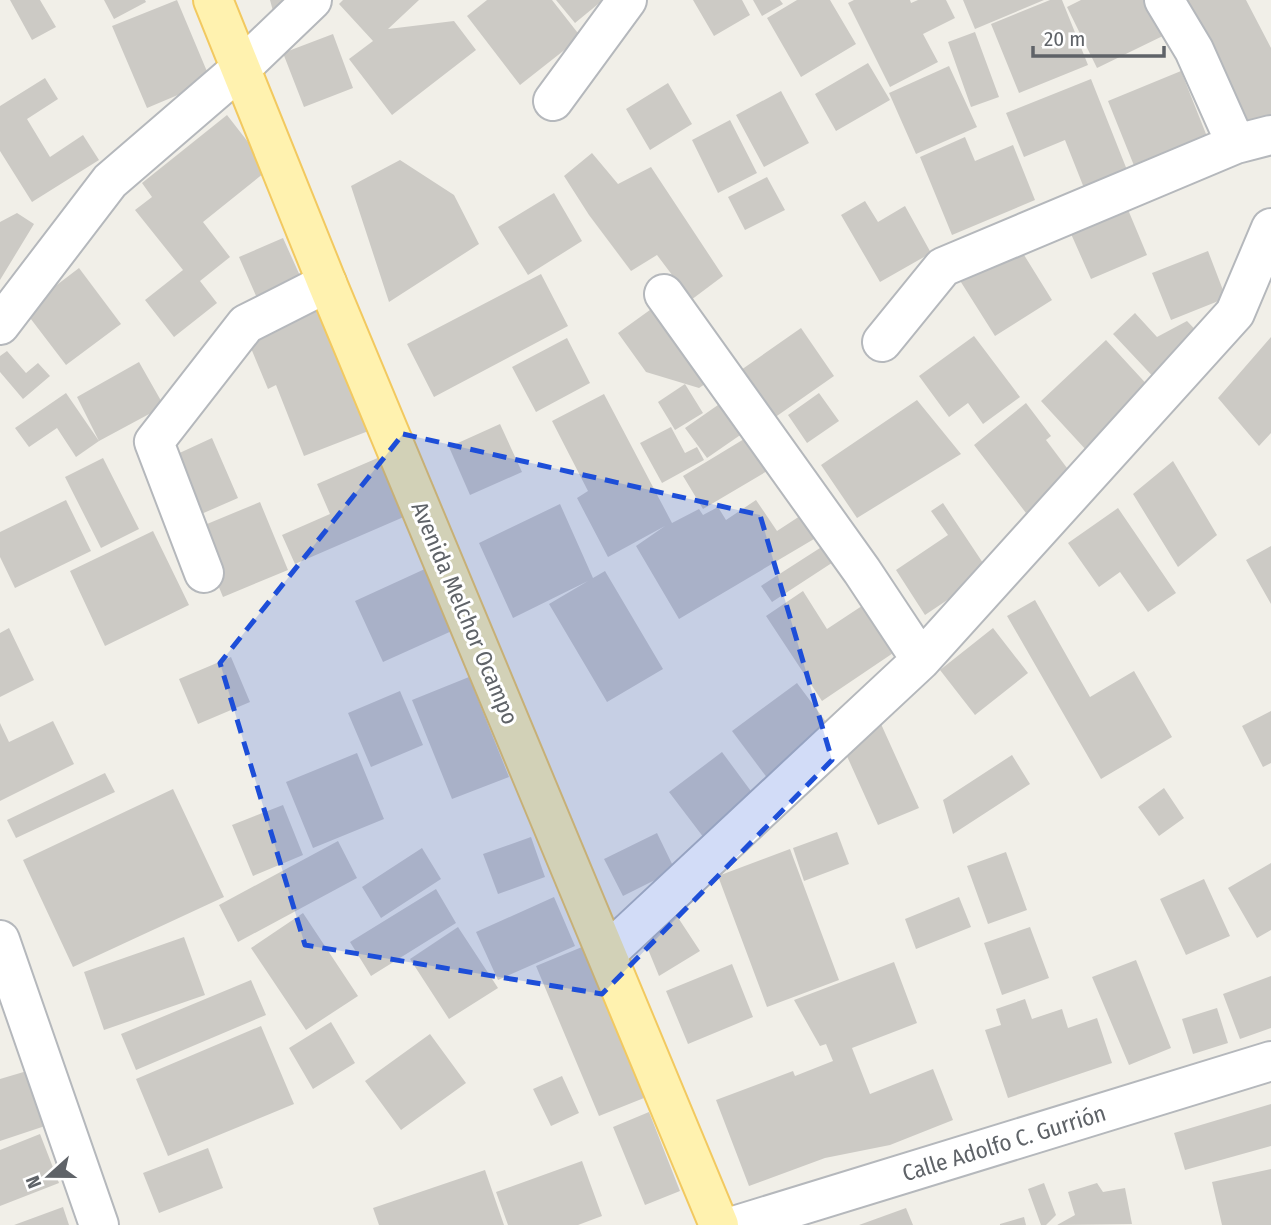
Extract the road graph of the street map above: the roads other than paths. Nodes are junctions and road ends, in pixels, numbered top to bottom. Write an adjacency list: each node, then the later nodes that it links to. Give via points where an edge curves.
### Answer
1 (213, 0): 5 (main road, Avenida Melchor Ocampo)
2 (312, 0): 5 (street)
3 (627, 0): 6 (street)
4 (1164, 0): 7 (street)
5 (240, 69): 9 (main road, Avenida Melchor Ocampo); 11 (street, via 110,181)
6 (553, 100)
7 (1253, 139): 12 (street, via 943,267)
8 (1271, 228): 14 (street, via 1234,313)
9 (327, 284): 13 (street, via 246,324 154,442); 16 (main road, Avenida Melchor Ocampo)
10 (664, 293): 14 (street)
11 (0, 325)
12 (882, 342)
13 (204, 573)
14 (921, 660): 16 (street)
15 (0, 940): 18 (street)
16 (607, 953): 19 (main road, Avenida Melchor Ocampo)
17 (1271, 1061): 20 (street, Calle Adolfo C. Gurrión)
18 (99, 1225)
19 (719, 1225)
20 (737, 1225)

